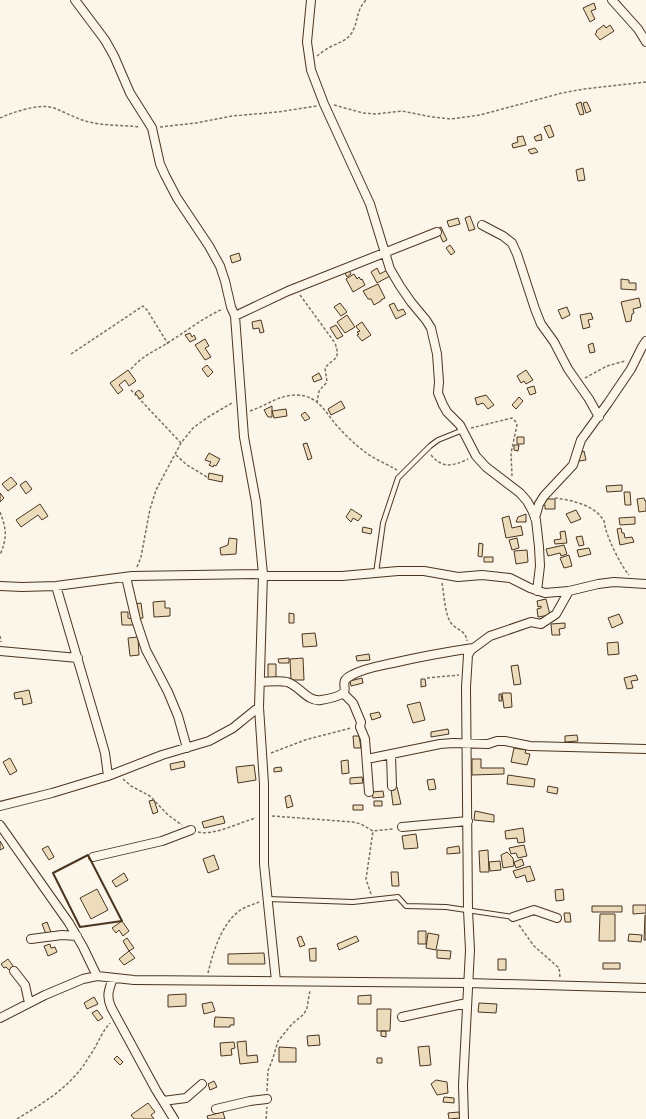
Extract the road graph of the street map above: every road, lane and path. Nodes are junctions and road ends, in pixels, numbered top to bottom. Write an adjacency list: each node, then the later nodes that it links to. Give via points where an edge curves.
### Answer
1 (75, 0): 10 (street, via 105,40 130,93)
2 (311, 0): 6 (street, via 307,42)
3 (366, 0): 6 (path, via 346,39)
4 (612, 0): 5 (street)
5 (646, 42)
6 (309, 61): 8 (street)
7 (646, 82): 8 (path, via 562,93 480,115 451,119 402,111 363,113)
8 (324, 104): 10 (path, via 300,110 232,116); 13 (street, via 370,204)
9 (0, 118): 10 (path, via 44,106 94,123)
10 (152, 128): 15 (street, via 160,164 177,198 220,266)
11 (482, 225): 22 (street, via 512,243 541,324)
12 (437, 232): 13 (street)
13 (386, 253): 14 (street); 28 (street, via 390,269 400,286 431,328 437,354 438,393 447,412)
14 (297, 288): 16 (street); 25 (path, via 335,343 337,350 334,362 325,368 327,382 319,391)
15 (230, 306): 16 (street); 18 (path)
16 (235, 316): 24 (street)
17 (646, 341): 20 (street)
18 (168, 344): 19 (path, via 143,306); 21 (path, via 140,360)
19 (71, 354)
20 (637, 358): 22 (path, via 607,366); 27 (street)
21 (131, 369)
22 (577, 382): 27 (street)
23 (131, 390): 29 (path)
24 (241, 398): 26 (street); 29 (path, via 203,421)
25 (317, 402): 26 (path, via 306,396 295,395 278,398 256,409); 33 (path, via 365,453)
26 (242, 412): 42 (street, via 259,525)
27 (599, 417): 36 (street, via 581,440 573,464)
28 (463, 430): 30 (lane, via 438,440); 32 (street); 35 (path, via 512,418 516,422 511,453)
29 (182, 443): 31 (path)
30 (426, 450): 32 (path, via 437,462 445,465 457,464); 40 (lane, via 403,472 394,487 383,522)
31 (176, 455): 34 (path); 43 (path, via 156,490 141,557)
32 (476, 456): 35 (street, via 486,467)
33 (402, 472)
34 (207, 477)
35 (514, 487): 38 (street, via 527,501)
36 (544, 496): 38 (street); 44 (path, via 579,503 595,510 604,522 626,572)
37 (0, 512): 39 (path, via 6,532)
38 (535, 518): 48 (street, via 540,566)
39 (0, 555)
40 (376, 573): 41 (street, via 424,571); 42 (street, via 342,576)
41 (442, 574): 48 (street, via 458,577 482,575 510,578); 50 (path, via 450,622 465,634)
42 (263, 575): 43 (street); 55 (street)
43 (129, 577): 47 (street); 60 (street, via 136,620 146,650 168,692)
44 (636, 584): 45 (street); 49 (street, via 614,582)
45 (646, 584)
46 (0, 586): 47 (street)
47 (56, 586): 52 (street)
48 (537, 591): 49 (street)
49 (568, 591): 50 (street, via 556,614 541,624 531,622 490,636)
50 (470, 648): 53 (street); 56 (street, via 370,668 346,678)
51 (0, 652): 52 (street)
52 (78, 658): 65 (street)
53 (466, 674): 54 (path); 59 (street)
54 (427, 678)
55 (260, 682): 56 (street, via 286,682 315,700 337,696); 57 (street)
56 (343, 692): 58 (street, via 353,703 361,722)
57 (259, 707): 60 (street, via 233,728 209,741); 63 (street)
58 (360, 727): 63 (path, via 305,740); 64 (street, via 365,739)
59 (467, 744): 61 (street, via 505,741 530,746); 62 (street, via 440,744); 70 (street)
60 (187, 748): 65 (street)
61 (646, 749)
62 (390, 755): 64 (street); 66 (street)
63 (262, 756): 69 (street)
64 (367, 759): 67 (street)
65 (111, 775): 68 (street); 73 (path, via 150,796 168,815)
66 (392, 786)
67 (369, 792)
68 (0, 806)
69 (264, 816): 73 (path, via 208,833); 74 (path, via 353,822); 76 (street, via 264,864)
70 (468, 821): 72 (street); 78 (street)
71 (0, 824): 81 (street)
72 (402, 827): 74 (path)
73 (192, 830): 75 (street, via 162,841)
74 (373, 831): 77 (path, via 366,879)
75 (93, 857)
76 (268, 899): 77 (lane, via 353,902); 86 (path, via 239,911 228,923 219,938); 87 (street)
77 (373, 899): 78 (lane, via 398,896 406,906)
78 (468, 910): 79 (lane); 89 (street)
79 (513, 917): 80 (street, via 534,910); 90 (path, via 534,946 559,968)
80 (557, 918)
81 (77, 936): 82 (street, via 62,935); 84 (street)
82 (31, 940)
83 (14, 971): 92 (street, via 25,984)
84 (98, 976): 85 (street); 92 (street, via 83,979)
85 (113, 978): 86 (street); 94 (street, via 108,1001)
86 (206, 980): 87 (street)
87 (276, 981): 88 (street)
88 (312, 981): 89 (street); 98 (path, via 304,1014 278,1041 268,1071)
89 (468, 983): 90 (street); 93 (street)
90 (560, 985): 91 (street)
91 (646, 988)
92 (29, 1003): 96 (street)
93 (467, 1003): 95 (street); 104 (street)
94 (115, 1016): 99 (street); 101 (path, via 90,1057 71,1081 54,1096)
95 (402, 1017)
96 (0, 1018)
97 (202, 1084): 99 (street, via 186,1098)
98 (267, 1099): 100 (street); 103 (path)
99 (163, 1101): 102 (street)
100 (216, 1109)
101 (17, 1119)
102 (174, 1119)
103 (266, 1119)
104 (464, 1119)

